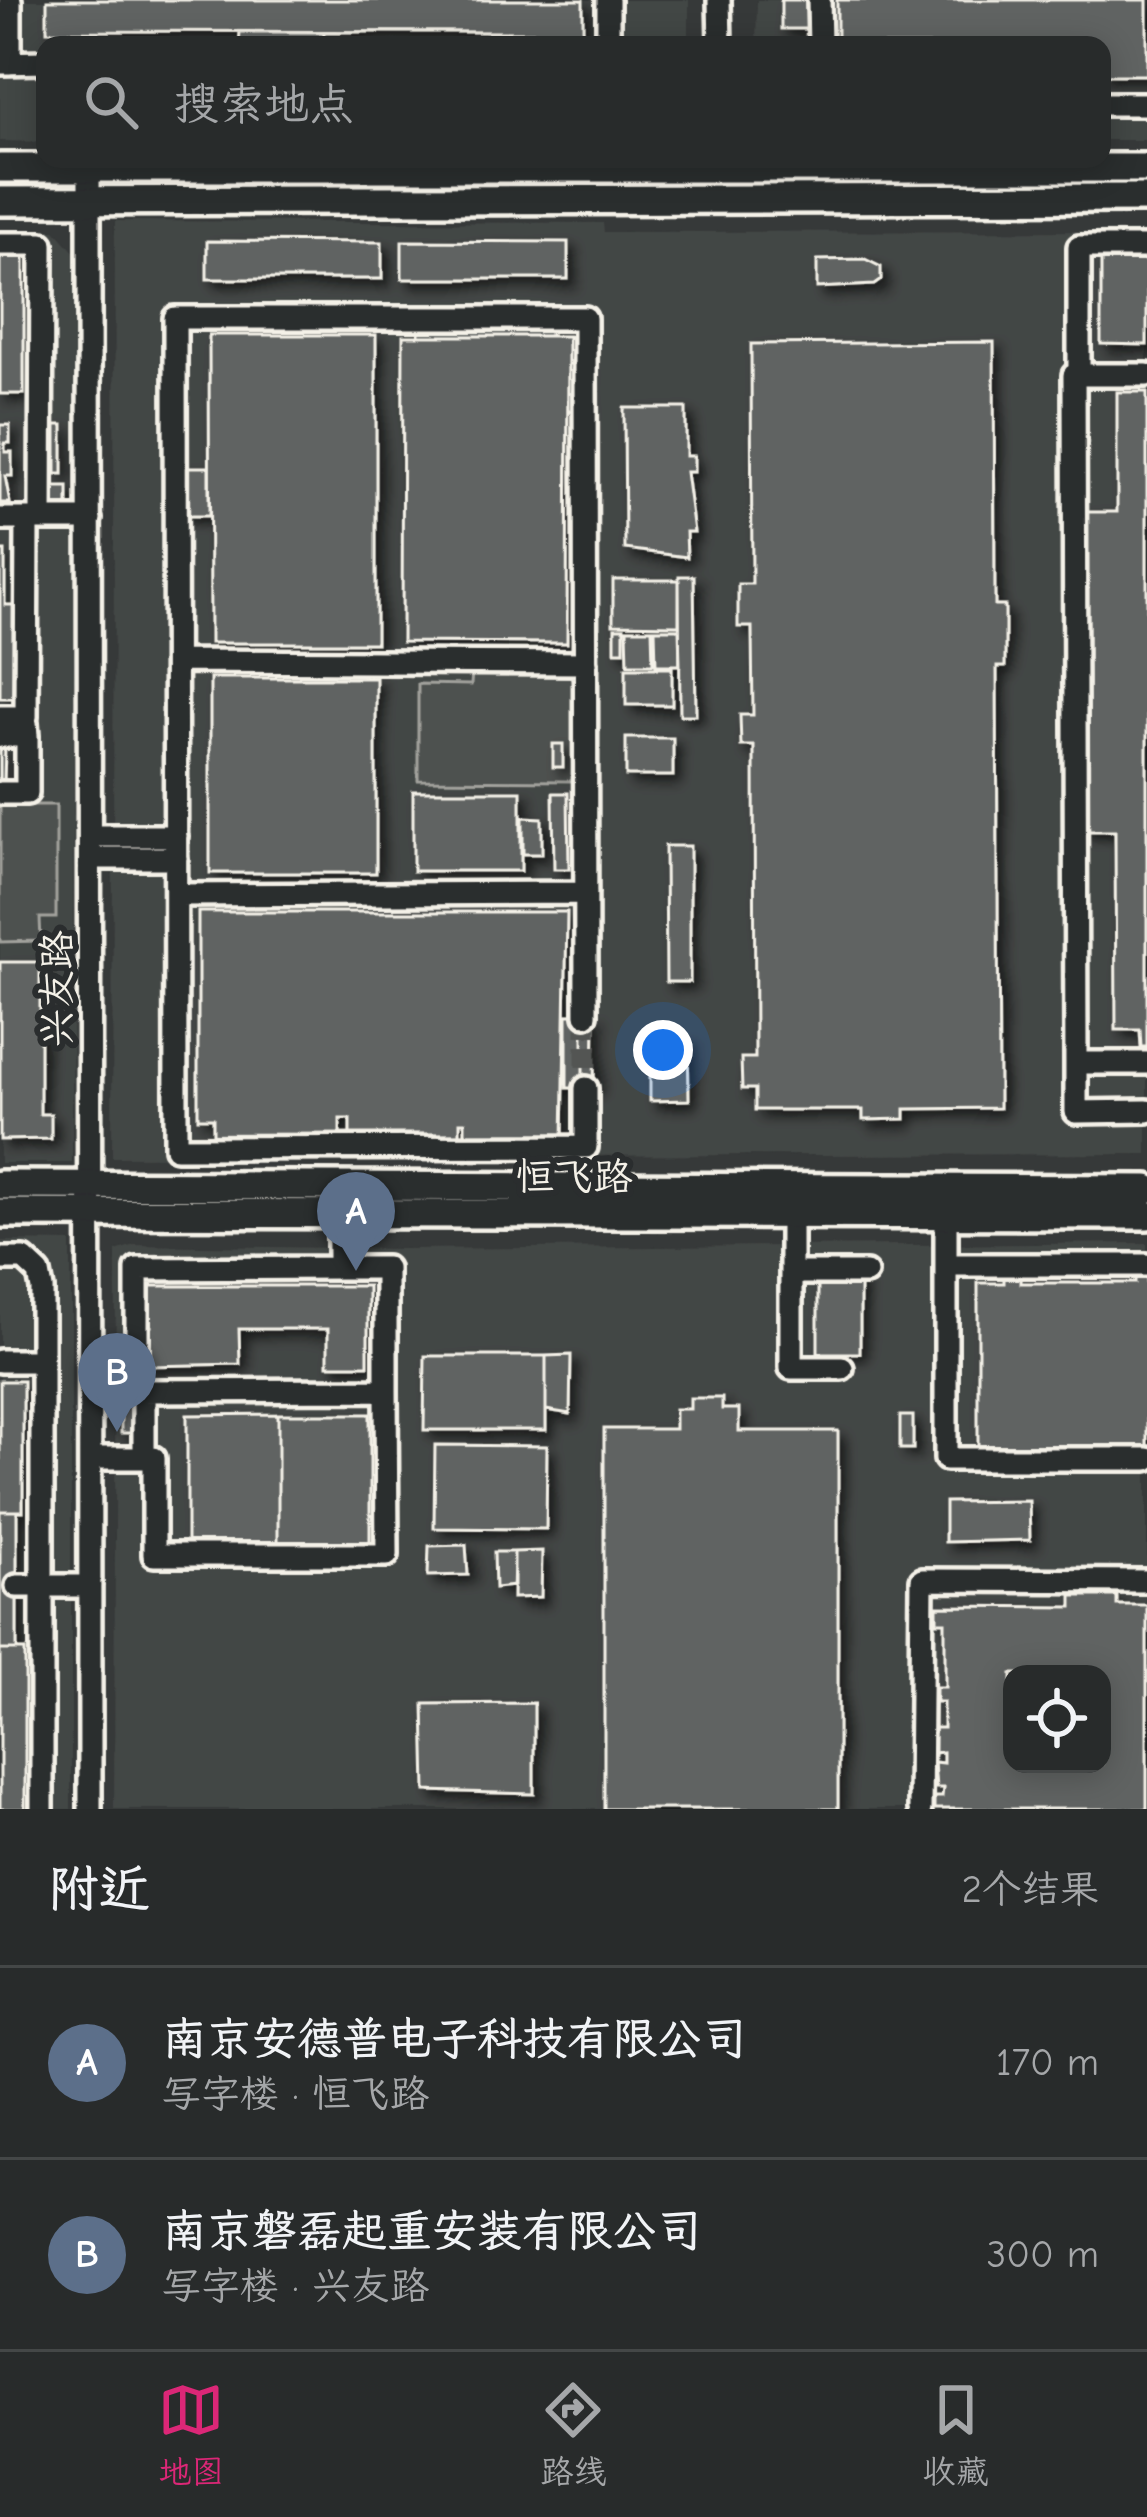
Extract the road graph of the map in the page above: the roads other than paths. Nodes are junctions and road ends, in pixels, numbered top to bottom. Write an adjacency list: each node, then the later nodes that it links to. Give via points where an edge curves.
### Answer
1 (10, 0): 9 (street)
2 (608, 0): 5 (street)
3 (719, 0): 6 (street)
4 (819, 0): 7 (street)
5 (608, 36)
6 (720, 36)
7 (820, 36)
8 (36, 62): 9 (street)
9 (5, 63)
10 (1111, 104): 11 (street)
11 (1147, 104)
12 (1111, 167): 16 (main road)
13 (0, 168): 14 (main road)
14 (88, 168): 20 (street, 兴友路)
15 (722, 168): 18 (street)
16 (1147, 168)
17 (1147, 198): 18 (main road)
18 (723, 199): 20 (main road)
19 (0, 200): 20 (main road)
20 (88, 200): 27 (street, 兴友路)
21 (0, 244): 26 (street, via 42,244)
22 (1147, 247): 23 (street, via 1079,247)
23 (1079, 375): 24 (street); 39 (street)
24 (1147, 375)
25 (0, 519): 26 (street)
26 (34, 519): 27 (street); 31 (street)
27 (90, 519): 34 (street, 兴友路)
28 (176, 661): 29 (street); 29 (street, via 175,318 586,318); 35 (street)
29 (586, 663): 36 (street)
30 (0, 717): 31 (street)
31 (26, 727): 32 (street); 33 (street, via 26,793)
32 (0, 736)
33 (0, 793)
34 (91, 847): 35 (street); 45 (street, 兴友路)
35 (176, 847): 37 (street)
36 (586, 893): 37 (street); 38 (street)
37 (176, 895): 41 (street, via 176,1148 586,1148)
38 (586, 1015)
39 (1076, 1063): 40 (street); 42 (street, via 1076,1112)
40 (1147, 1063)
41 (586, 1088)
42 (1147, 1112)
43 (0, 1185): 45 (main road, 恒飞路)
44 (1147, 1189): 45 (main road, 恒飞路)
45 (92, 1200): 46 (main road, 恒飞路); 47 (main road, 恒飞路); 62 (street, 兴友路)
46 (0, 1213)
47 (339, 1214): 49 (main road, 恒飞路); 54 (street)
48 (946, 1214): 49 (main road, 恒飞路); 50 (main road, 恒飞路); 52 (street)
49 (791, 1215): 55 (street)
50 (1147, 1215)
51 (0, 1259): 57 (street, via 24,1259 39,1273)
52 (946, 1264): 53 (street); 64 (street, via 946,1459)
53 (1147, 1264)
54 (339, 1268): 60 (street, via 386,1268); 61 (street, via 137,1269 137,1391)
55 (791, 1273): 56 (street); 59 (street, via 791,1368)
56 (866, 1273)
57 (42, 1360): 58 (street); 67 (street)
58 (0, 1361)
59 (842, 1368)
60 (386, 1390): 61 (street); 63 (street, via 386,1555 154,1555 154,1458)
61 (145, 1391): 63 (street)
62 (91, 1458): 63 (street); 68 (street, 兴友路)
63 (145, 1458)
64 (1147, 1459)
65 (1147, 1581): 71 (street, via 922,1580)
66 (17, 1586): 67 (street)
67 (42, 1586): 68 (street); 69 (street)
68 (90, 1586): 70 (street, 兴友路)
69 (42, 1809)
70 (90, 1809)
71 (920, 1809)

